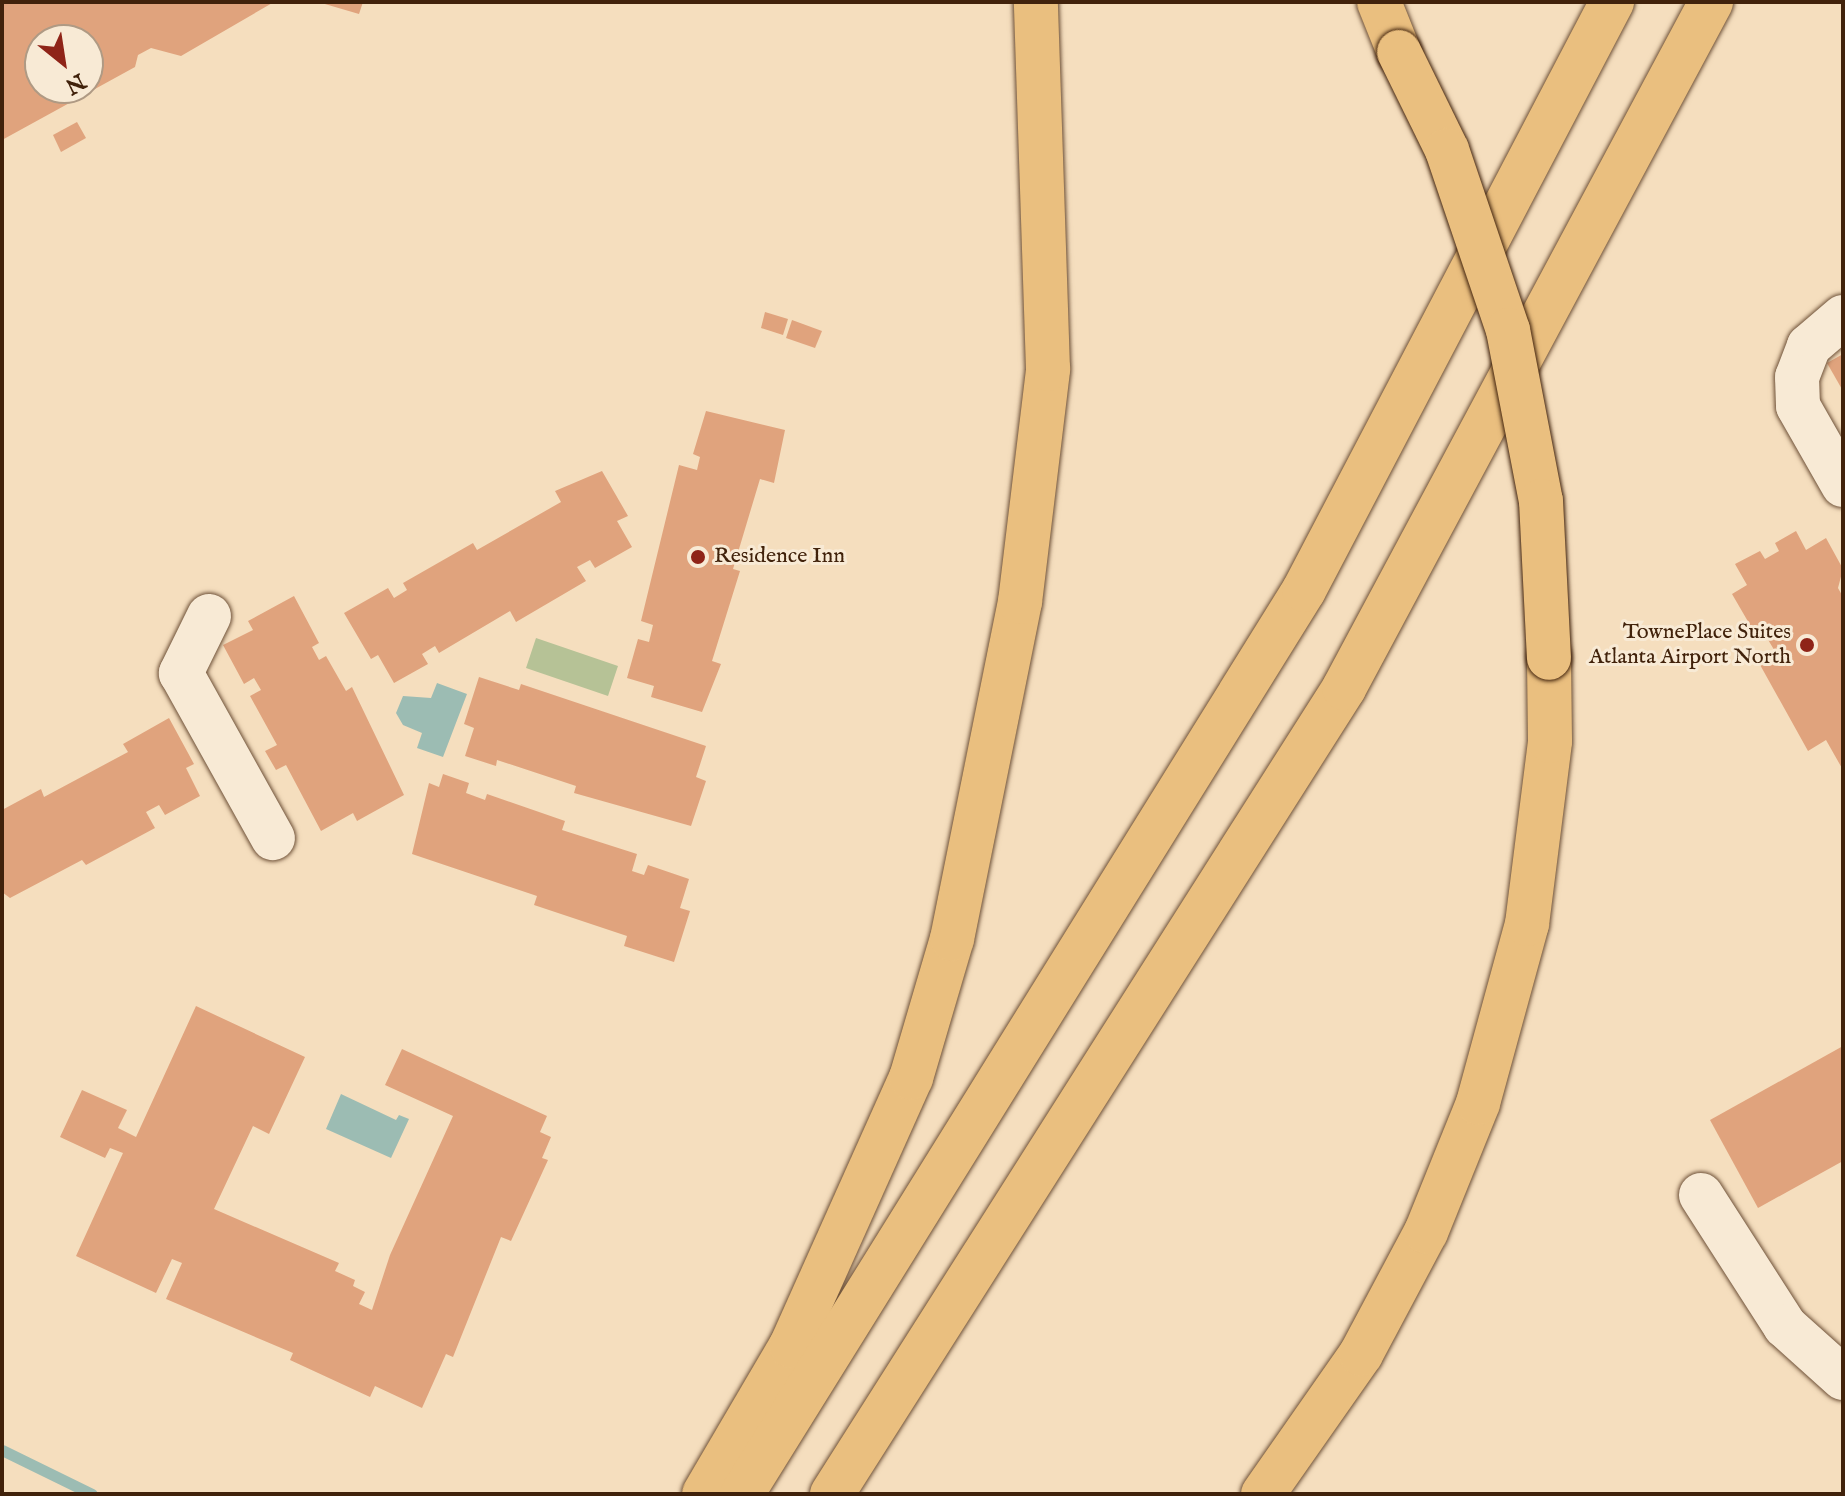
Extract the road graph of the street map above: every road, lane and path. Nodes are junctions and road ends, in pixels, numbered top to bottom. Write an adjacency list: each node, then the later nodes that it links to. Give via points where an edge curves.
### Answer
1 (1036, 2): 11 (highway, via 1048,369 1020,602 952,939 911,1078 817,1290 791,1346)
2 (1379, 2): 14 (highway, bridge, via 1447,150 1508,330 1541,501 1550,741 1527,924 1478,1103 1426,1232 1361,1354)
3 (1612, 2): 12 (highway, via 1304,590)
4 (1711, 2): 13 (highway, via 1344,688)
5 (1843, 317): 6 (lane, via 1809,346 1797,377 1798,406)
6 (1843, 485)
7 (209, 616): 8 (lane, via 181,673)
8 (273, 838)
9 (1701, 1195): 10 (lane, via 1785,1326)
10 (1843, 1378)
11 (704, 1494)
12 (742, 1494)
13 (832, 1494)
14 (1263, 1494)

